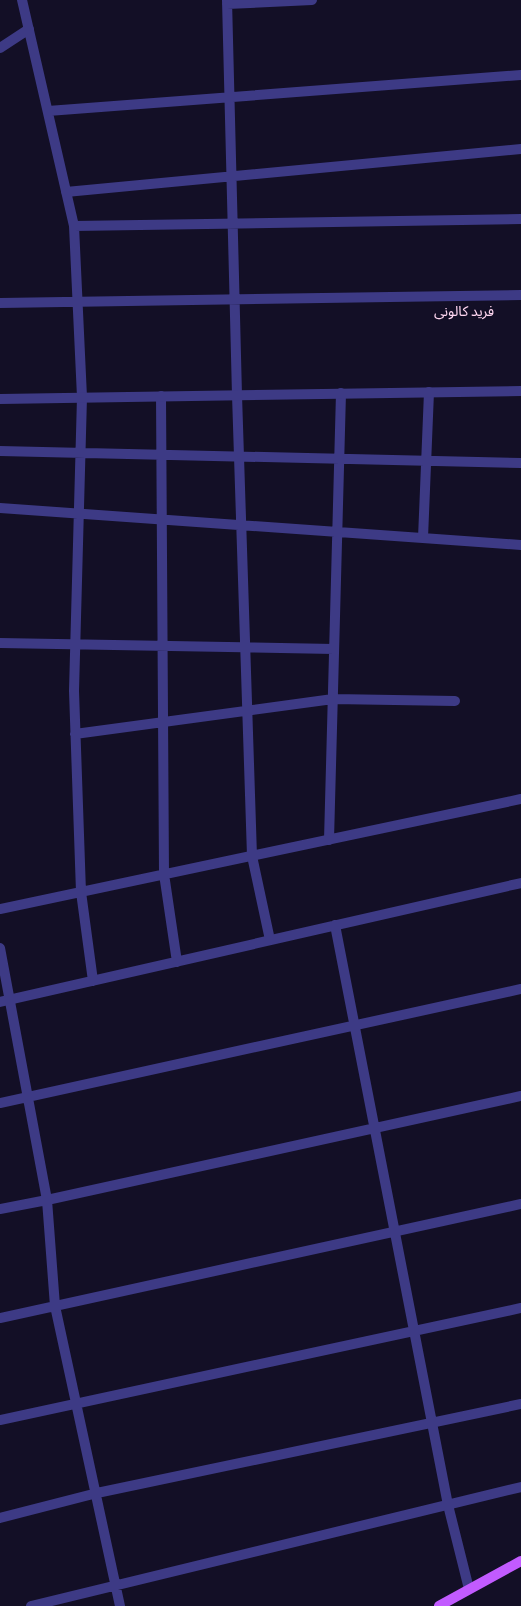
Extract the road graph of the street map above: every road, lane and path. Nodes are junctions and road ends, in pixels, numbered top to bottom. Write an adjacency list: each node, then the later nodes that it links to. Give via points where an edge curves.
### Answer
1 (22, 0): 4 (street)
2 (312, 0): 3 (street)
3 (227, 2): 7 (street)
4 (29, 29): 5 (street); 8 (street)
5 (0, 48)
6 (521, 75): 7 (street)
7 (229, 97): 8 (street); 10 (street)
8 (48, 111): 11 (street)
9 (521, 149): 10 (street)
10 (231, 177): 11 (street); 13 (street)
11 (66, 192): 14 (street)
12 (521, 219): 13 (street)
13 (232, 224): 14 (street); 16 (street)
14 (74, 226): 17 (street)
15 (521, 295): 16 (street)
16 (234, 300): 17 (street); 22 (street)
17 (78, 302): 18 (street); 24 (street)
18 (0, 303)
19 (521, 391): 20 (street)
20 (429, 392): 21 (street); 31 (street)
21 (341, 394): 22 (street); 30 (street)
22 (237, 395): 23 (street); 29 (street)
23 (161, 396): 24 (street); 28 (street)
24 (82, 397): 25 (street); 27 (street)
25 (0, 399)
26 (0, 452): 27 (street)
27 (80, 453): 28 (street); 34 (street)
28 (161, 455): 29 (street); 35 (street)
29 (239, 456): 30 (street); 36 (street)
30 (339, 459): 31 (street); 37 (street)
31 (426, 461): 32 (street); 38 (street)
32 (521, 463)
33 (0, 508): 34 (street)
34 (79, 514): 35 (street); 41 (street)
35 (162, 520): 36 (street); 42 (street)
36 (241, 525): 37 (street); 43 (street)
37 (337, 532): 38 (street); 44 (street)
38 (423, 538): 39 (street)
39 (521, 544)
40 (0, 643): 41 (street)
41 (75, 645): 42 (street); 49 (street)
42 (163, 646): 43 (street); 48 (street)
43 (245, 648): 44 (street); 47 (street)
44 (334, 649): 45 (street)
45 (333, 699): 46 (street); 47 (street); 51 (street)
46 (455, 701)
47 (247, 710): 48 (street); 52 (street)
48 (163, 722): 49 (street); 53 (street)
49 (76, 734): 55 (street)
50 (521, 800): 51 (street)
51 (329, 840): 52 (street)
52 (252, 856): 53 (street); 58 (street)
53 (164, 874): 55 (street); 60 (street)
54 (521, 883): 57 (street)
55 (81, 892): 56 (street); 61 (street)
56 (0, 909)
57 (335, 925): 58 (street); 64 (street)
58 (270, 940): 60 (street)
59 (0, 948): 63 (street)
60 (176, 962): 61 (street)
61 (93, 981): 63 (street)
62 (521, 989): 64 (street)
63 (5, 1001): 66 (street)
64 (354, 1026): 66 (street); 68 (street)
65 (521, 1096): 68 (street)
66 (28, 1097): 67 (street); 69 (street)
67 (0, 1103)
68 (375, 1128): 69 (street); 72 (street)
69 (47, 1200): 71 (street); 73 (street)
70 (521, 1204): 72 (street)
71 (0, 1209)
72 (395, 1232): 73 (street); 76 (street)
73 (55, 1306): 75 (street); 77 (street)
74 (521, 1308): 76 (street)
75 (0, 1318)
76 (414, 1331): 77 (street); 80 (street)
77 (77, 1403): 79 (street); 82 (street)
78 (521, 1404): 80 (street)
79 (0, 1420)
80 (432, 1422): 82 (street); 83 (street)
81 (521, 1487): 83 (street)
82 (97, 1494): 84 (street); 86 (street)
83 (448, 1505): 86 (street); 87 (street)
84 (0, 1518)
85 (521, 1561): 87 (main road)
86 (116, 1586): 88 (street); 89 (street)
87 (469, 1589): 90 (main road)
88 (31, 1606)
89 (120, 1606)
90 (439, 1606)

